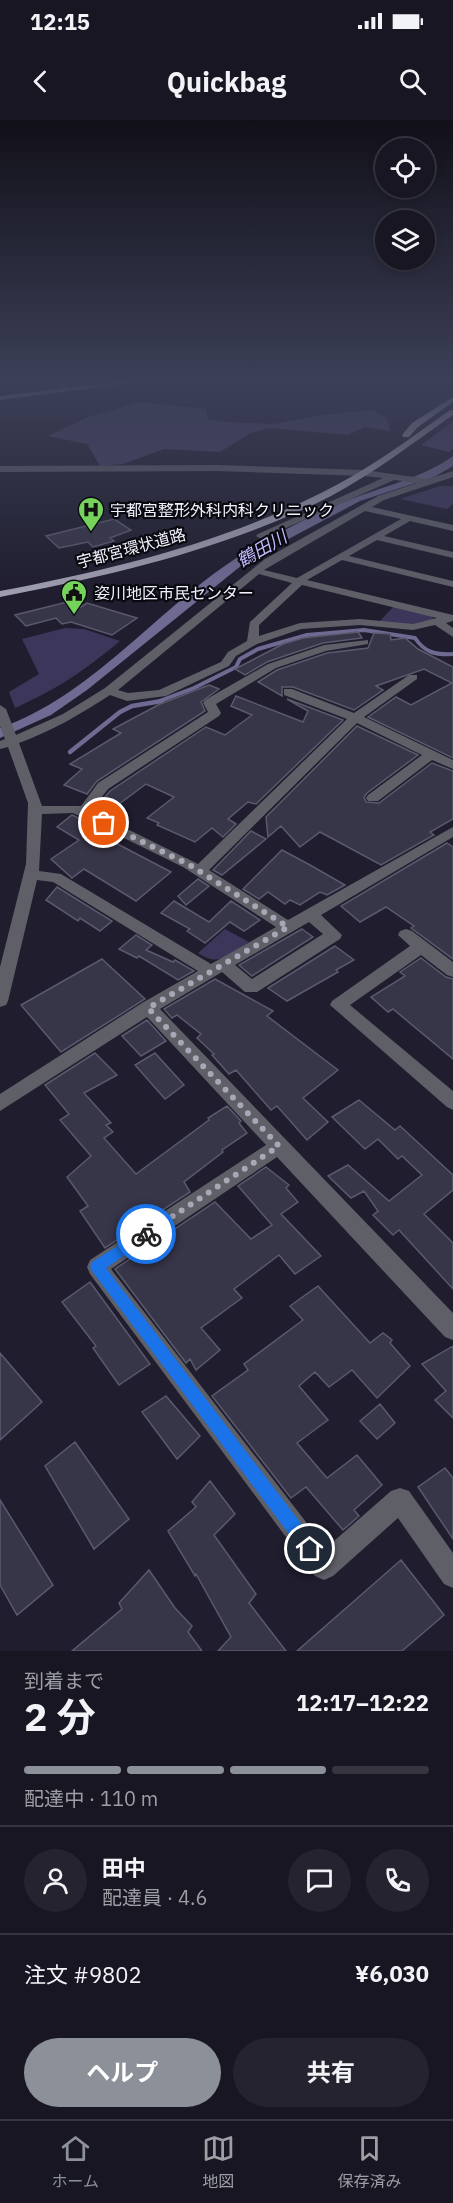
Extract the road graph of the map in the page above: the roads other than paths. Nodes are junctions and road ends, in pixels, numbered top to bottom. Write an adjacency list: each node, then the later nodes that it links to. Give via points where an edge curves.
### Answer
1 (379, 451): 4 (main road, 宇都宮環状道路)
2 (395, 451): 5 (main road, 宇都宮環状道路)
3 (0, 470): 4 (street, via 218,468)
4 (346, 472): 5 (street); 20 (main road, 宇都宮環状道路, via 274,509 183,543 118,562)
5 (364, 473): 7 (street); 21 (main road, 宇都宮環状道路, via 309,502 222,537 127,566)
6 (453, 474): 8 (street)
7 (397, 476): 8 (street); 13 (street)
8 (432, 482): 9 (street); 10 (street, via 381,498)
9 (453, 484)
10 (364, 508): 11 (street); 17 (street)
11 (409, 518): 12 (street); 14 (street)
12 (453, 528)
13 (261, 536)
14 (376, 537): 15 (street); 16 (street)
15 (453, 555)
16 (341, 557): 18 (street); 19 (street)
17 (257, 571): 18 (street); 28 (street)
18 (300, 581): 22 (street); 25 (street, via 254,624)
19 (453, 584)
20 (0, 586)
21 (0, 594)
22 (452, 618): 23 (street)
23 (437, 621): 24 (street); 25 (street, via 413,627 360,622 300,626)
24 (453, 634)
25 (253, 642): 28 (street, via 232,654 225,664 162,693 127,697)
26 (364, 642): 37 (street, via 324,648 272,666 209,703 215,713 103,786)
27 (413, 677): 31 (street)
28 (109, 691): 32 (street, via 67,717)
29 (288, 692): 31 (street)
30 (1, 711): 32 (street)
31 (355, 718): 33 (street); 39 (street)
32 (7, 743): 36 (street)
33 (431, 755): 34 (street); 35 (street)
34 (453, 765)
35 (373, 798)
36 (35, 810): 37 (street, via 75,808); 40 (street)
37 (83, 813): 39 (street)
38 (450, 836): 41 (street)
39 (199, 871): 42 (street)
40 (31, 875): 45 (street, via 56,878); 47 (street)
41 (310, 914): 42 (street); 45 (street, via 334,935 251,988)
42 (288, 927): 45 (street)
43 (406, 935): 44 (street)
44 (420, 947): 46 (street); 50 (street, via 338,1005)
45 (217, 968): 48 (street)
46 (453, 971)
47 (1, 992)
48 (148, 1008): 49 (street); 51 (street)
49 (0, 1102)
50 (453, 1102)
51 (279, 1146): 52 (street); 53 (street, via 96,1267 324,1568 400,1500)
52 (453, 1329)
53 (453, 1575)

